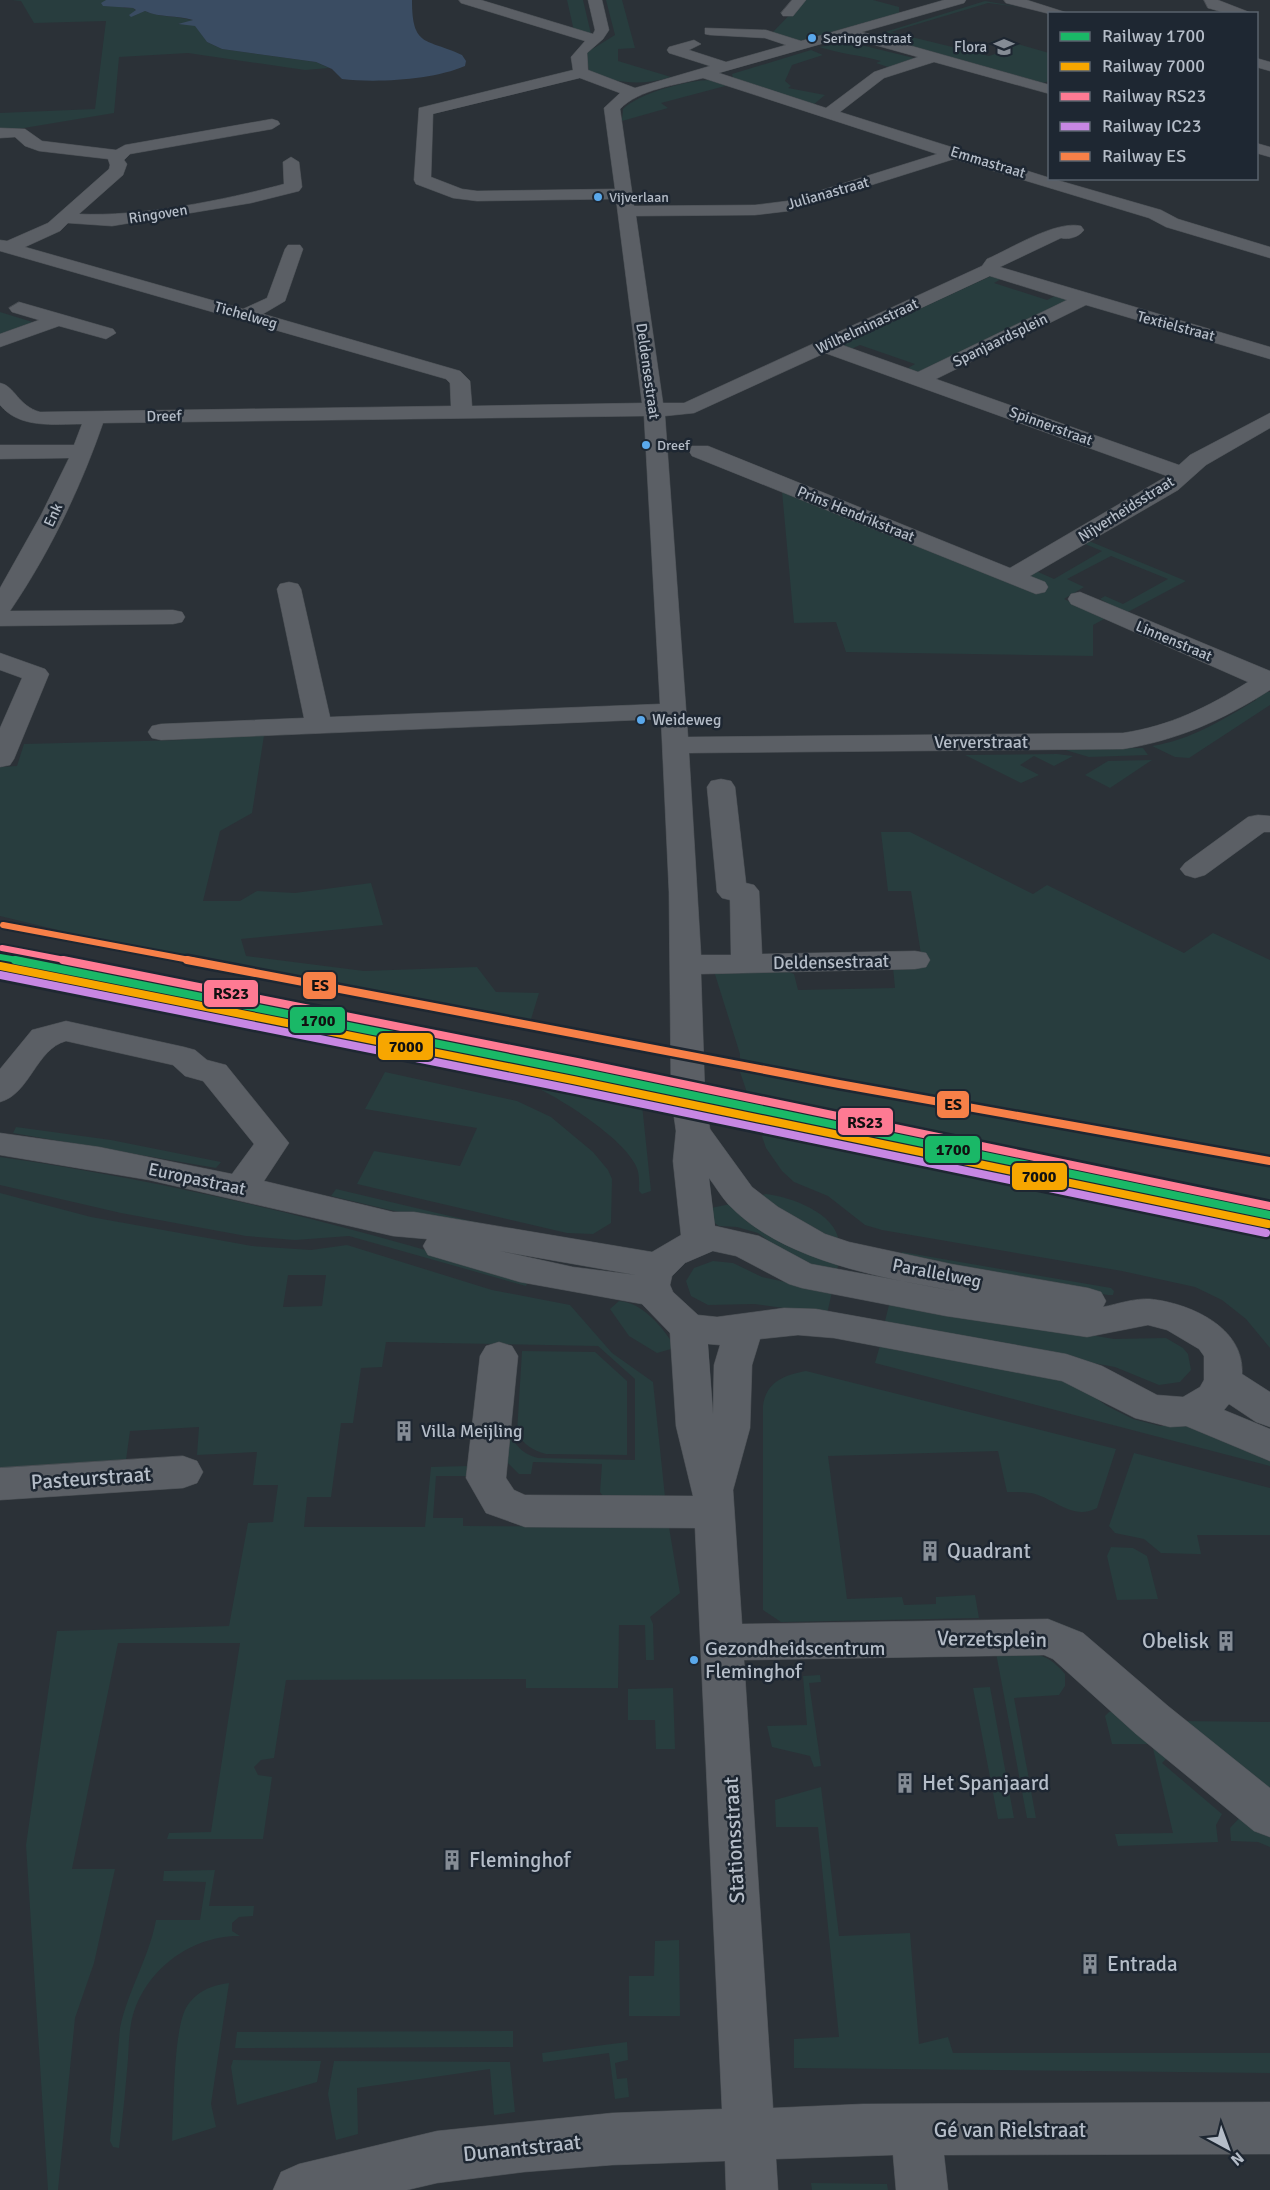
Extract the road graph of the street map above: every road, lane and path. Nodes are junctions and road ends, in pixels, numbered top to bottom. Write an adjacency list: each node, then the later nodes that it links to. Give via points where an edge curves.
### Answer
1 (466, 0): 14 (street)
2 (595, 0): 14 (street, via 602,30)
3 (799, 0): 11 (street)
4 (958, 0): 8 (street)
5 (1011, 0): 9 (street)
6 (1211, 0): 10 (street, via 1213,5)
7 (891, 3): 8 (street)
8 (919, 12): 13 (street)
9 (1056, 12)
10 (1239, 12)
11 (788, 13)
12 (710, 31): 16 (street, via 765,34)
13 (845, 33): 16 (street); 17 (street)
14 (594, 39): 19 (street, via 578,54)
15 (694, 44): 18 (street, via 674,51)
16 (801, 45): 18 (street)
17 (933, 57): 22 (street); 25 (street, via 879,75)
18 (727, 67): 20 (street)
19 (581, 73): 23 (street); 31 (street, via 425,111 422,180 459,194)
20 (703, 73): 21 (street, Emmastraat); 23 (street)
21 (739, 84): 24 (street); 25 (street, Emmastraat)
22 (1048, 89)
23 (634, 93): 31 (street, Deldensestraat, via 612,108)
24 (709, 93)
25 (829, 113): 28 (street, Emmastraat)
26 (0, 133): 29 (street, via 19,132 39,146)
27 (262, 142): 29 (street, via 276,118 135,146)
28 (953, 154): 31 (street, Julianastraat, via 808,202 766,209); 35 (street, Emmastraat)
29 (117, 155): 32 (street, via 117,171)
30 (291, 162): 32 (street, Ringoven, via 293,187 251,198 112,221)
31 (625, 203): 50 (street, Deldensestraat)
32 (64, 218): 36 (street, via 54,227)
33 (1230, 228): 35 (street)
34 (1075, 230): 39 (street, Wilhelminastraat, via 1060,232 994,263)
35 (1212, 235): 38 (street, Emmastraat)
36 (4, 246): 42 (street, Tichelweg)
37 (294, 249): 42 (street, via 275,301)
38 (1270, 253)
39 (989, 270): 40 (street, Spanjaardsplein); 46 (street, Wilhelminastraat)
40 (1082, 300): 47 (street, Textielstraat); 48 (street, Spanjaardsplein)
41 (18, 308): 43 (street)
42 (246, 315): 51 (street, Tichelweg, via 453,375 460,381)
43 (56, 320): 44 (street); 45 (street)
44 (106, 333)
45 (0, 341)
46 (825, 346): 48 (street); 50 (street, Wilhelminastraat, via 687,409)
47 (1270, 353)
48 (920, 379): 58 (street, Spinnerstraat)
49 (2, 396): 52 (street, Dreef, via 23,415)
50 (653, 409): 51 (street, Dreef); 68 (street, Deldensestraat)
51 (462, 413): 52 (street, Dreef)
52 (95, 417): 55 (street, Enk)
53 (1270, 419): 54 (street, Nijverheidsstraat)
54 (1260, 433): 58 (street, Nijverheidsstraat, via 1198,460)
55 (84, 451): 57 (street); 63 (street, Enk, via 43,538)
56 (700, 451): 59 (street, Prins Hendrikstraat)
57 (0, 452)
58 (1182, 474): 59 (street, Nijverheidsstraat, via 1170,485)
59 (1011, 577): 60 (street, Prins Hendrikstraat)
60 (1036, 587)
61 (289, 589): 69 (street)
62 (1080, 599): 67 (street, Linnenstraat)
63 (0, 608)
64 (173, 617): 65 (street)
65 (0, 619)
66 (0, 661): 72 (street, via 36,674)
67 (1269, 680): 71 (street, Ververstraat, via 1187,727 1156,737 1123,741)
68 (675, 711): 69 (street); 71 (street, Deldensestraat)
69 (319, 725): 70 (street)
70 (161, 732)
71 (677, 745): 73 (street, Deldensestraat)
72 (4, 749)
73 (680, 805): 76 (street, Deldensestraat, via 722,796); 77 (street, Deldensestraat)
74 (1270, 824): 75 (street, via 1258,823)
75 (1195, 869)
76 (732, 891): 77 (street); 79 (street, Deldensestraat, via 744,891)
77 (684, 892): 80 (street, Deldensestraat)
78 (915, 960): 79 (street, Deldensestraat)
79 (747, 964): 80 (street, Deldensestraat)
80 (687, 965): 82 (street, Deldensestraat, via 688,1096)
81 (0, 1091): 84 (street, via 44,1038 66,1031 184,1057 197,1069 214,1072 272,1143)
82 (693, 1131): 85 (street, Deldensestraat); 86 (street, Deldensestraat, via 690,1161)
83 (0, 1144): 84 (street, Europastraat, via 78,1154)
84 (241, 1188): 87 (street, Europastraat, via 393,1224 425,1241 483,1261 550,1276)
85 (740, 1195): 88 (street, Parallelweg, via 794,1233 846,1254)
86 (699, 1241): 87 (street, via 677,1250); 88 (street, via 731,1240 802,1275 946,1303 1087,1323)
87 (657, 1280): 89 (street, via 663,1307)
88 (1148, 1312): 92 (street, Parallelweg, via 1178,1319 1212,1339 1222,1353)
89 (688, 1327): 90 (street, via 711,1331); 98 (street, Stationsstraat, via 695,1426)
90 (747, 1328): 93 (street, via 798,1321 1043,1363 1089,1376 1149,1408); 98 (street, Stationsstraat, via 736,1344 731,1427)
91 (499, 1356): 98 (street, via 486,1478 499,1502 525,1511 673,1514)
92 (1223, 1380): 93 (street, via 1214,1397); 94 (street)
93 (1189, 1411): 95 (street)
94 (1270, 1412)
95 (1270, 1446)
96 (183, 1472): 97 (street, Pasteurstraat)
97 (0, 1484)
98 (714, 1501): 99 (street, Stationsstraat)
99 (723, 1641): 100 (street, Verzetsplein, via 1048,1637 1068,1647); 103 (street, Stationsstraat)
100 (1270, 1816)
101 (1270, 2128): 102 (street, Gé van Rielstraat)
102 (916, 2130): 103 (street, Gé van Rielstraat); 106 (street)
103 (750, 2135): 104 (street, Dunantstraat, via 524,2146 437,2157); 105 (street, Stationsstraat)
104 (299, 2190)
105 (752, 2190)
106 (922, 2190)

